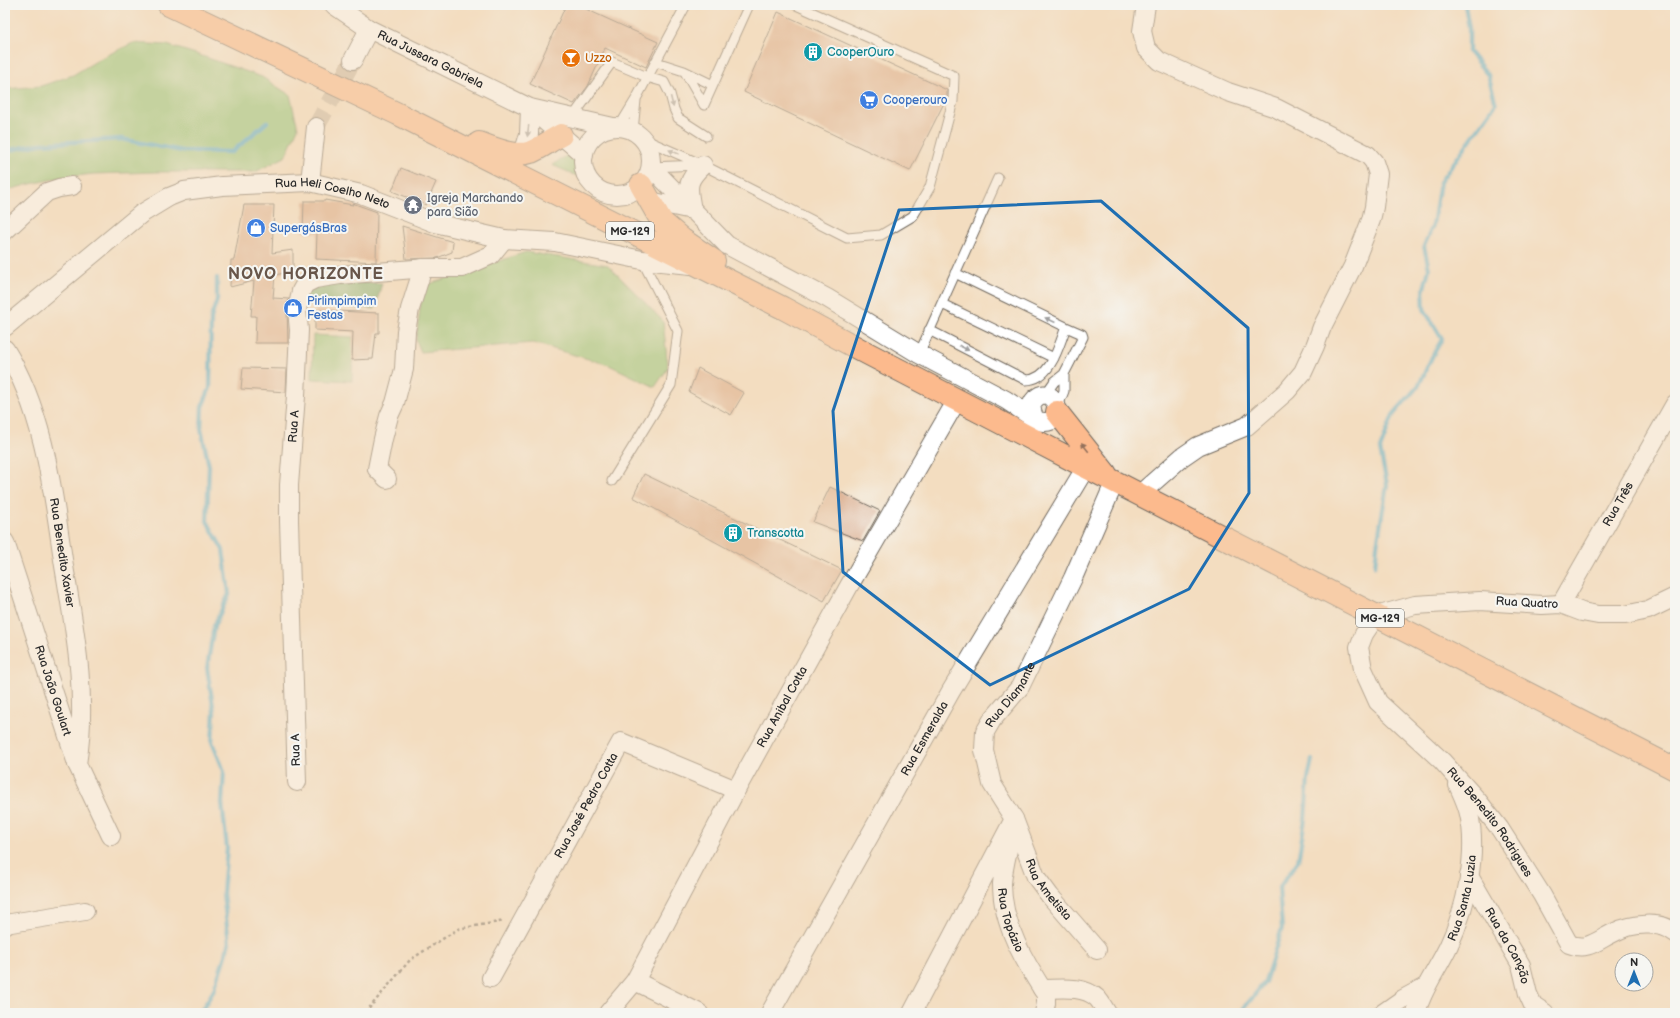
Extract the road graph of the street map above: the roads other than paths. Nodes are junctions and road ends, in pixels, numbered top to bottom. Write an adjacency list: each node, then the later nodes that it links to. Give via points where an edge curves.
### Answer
1 (169, 5): 15 (main road, MG-129)
2 (334, 5): 7 (street, Rua Jussara Gabriela)
3 (686, 5): 9 (lane)
4 (749, 5): 12 (lane)
5 (796, 5): 22 (lane, via 954,76 953,101 930,187 914,216 881,235 847,238)
6 (1146, 5): 52 (street, via 1142,31 1146,48 1159,61 1228,92 1293,116 1368,155 1374,162 1378,174 1374,207 1367,232 1306,366 1296,381 1247,426 1198,446)
7 (369, 29): 8 (street); 14 (street, Rua Jussara Gabriela)
8 (353, 60)
9 (656, 62): 10 (lane); 11 (lane)
10 (684, 71): 12 (lane); 12 (lane, via 704,105)
11 (646, 77): 13 (lane); 17 (lane, via 612,62); 19 (lane, one-way to 19, via 664,82 678,118)
12 (713, 85)
13 (636, 99): 18 (lane); 18 (lane)
14 (530, 108): 17 (street, Rua Jussara Gabriela); 20 (street, one-way to 20, via 529,134)
15 (398, 114): 20 (main road, via 502,151); 28 (main road, MG-129)
16 (316, 127): 24 (street)
17 (566, 127): 18 (street, Rua Jussara Gabriela); 20 (main road, via 530,152); 21 (street, Rua Jussara Gabriela)
18 (628, 131): 21 (street, via 601,131 592,138); 22 (lane, one-way to 18); 25 (street, via 651,156)
19 (706, 136)
20 (523, 154)
21 (584, 155): 25 (street, via 584,171 590,182 599,190 622,195)
22 (703, 164): 25 (lane); 27 (street, via 689,182)
23 (998, 178): 35 (lane)
24 (310, 182): 31 (street, Rua Heli Coelho Neto, via 361,194 435,222); 38 (street, Rua Heli Coelho Neto, via 222,186 184,191 169,197 141,214)
25 (648, 185): 27 (street); 27 (street); 30 (main road, via 662,222)
26 (72, 186): 29 (street, via 47,192)
27 (692, 210): 42 (street, via 727,245 827,298)
28 (594, 213): 30 (main road); 33 (main road, MG-129)
29 (5, 231)
30 (676, 234): 37 (main road)
31 (504, 239): 32 (street, Rua Heli Coelho Neto, via 555,242); 34 (street, Rua A, via 491,255 462,268)
32 (642, 260): 33 (street, Rua Heli Coelho Neto); 51 (lane, via 678,331 671,385)
33 (698, 266): 37 (main road, MG-129)
34 (423, 268): 49 (street, via 410,309 404,369 389,416 377,469); 60 (street, Rua A, via 321,278 305,284 300,295 297,310 299,330 289,485)
35 (955, 273): 36 (lane); 39 (lane, one-way to 35)
36 (942, 304): 40 (lane); 43 (lane)
37 (783, 308): 45 (main road, MG-129)
38 (5, 327)
39 (1066, 327): 43 (lane); 44 (lane, via 1082,334 1083,337)
40 (929, 330): 42 (lane); 43 (lane, one-way to 43, via 1026,380 1039,376)
41 (5, 349): 57 (street, Rua Benedito Xavier, via 23,384 36,419 58,524 81,681 81,740)
42 (919, 354): 47 (street, via 1006,400)
43 (1054, 358)
44 (1064, 374): 47 (lane, via 1054,382); 47 (lane, via 1064,391)
45 (957, 400): 48 (main road, MG-129); 61 (street, Rua Anibal Cotta, via 849,586)
46 (1675, 404): 55 (street, Rua Três)
47 (1045, 406): 50 (main road, one-way to 47)
48 (1086, 467): 50 (main road, MG-129); 75 (street, Rua Esmeralda, via 951,691)
49 (388, 479)
50 (1112, 479): 52 (main road, MG-129); 62 (street, Rua Diamante, via 1073,578 1020,687 985,732 984,750 992,784)
51 (612, 481)
52 (1140, 494): 56 (main road, MG-129)
53 (5, 542): 57 (street, Rua João Goulart)
54 (1675, 597): 55 (street, Rua Quatro, via 1648,610 1625,615 1598,615)
55 (1561, 604): 56 (street, Rua Quatro, via 1480,601 1415,605)
56 (1376, 616): 58 (main road, MG-129); 59 (street, Rua Benedito Rodrigues, via 1364,634 1360,647 1363,669 1378,702 1442,761)
57 (77, 764): 63 (street, Rua João Goulart)
58 (1675, 769)
59 (1454, 776): 64 (street, Rua Santa Luzia, via 1469,814); 67 (street, Rua Benedito Rodrigues, via 1500,829 1542,895 1569,944 1577,947 1595,944 1616,931 1653,924)
60 (298, 782)
61 (736, 790): 69 (street, Rua José Pedro Cotta, via 621,742); 70 (street, Rua Anibal Cotta)
62 (1014, 819): 68 (street, Rua Ametista, via 1036,877); 72 (street, Rua Topázio, via 1002,883 1003,901 1011,932); 76 (street)
63 (111, 836)
64 (1469, 876): 71 (street, Rua Santa Luzia, via 1468,891 1450,944); 81 (street, Rua da Canção, via 1522,965 1533,1005)
65 (85, 911): 66 (street)
66 (5, 924)
67 (1675, 933)
68 (1097, 950)
69 (491, 978)
70 (635, 982): 73 (street, Rua Anibal Cotta); 74 (street)
71 (1425, 987): 79 (street); 80 (street, Rua Santa Luzia)
72 (1042, 989): 77 (street, Rua Topázio, via 1046,995); 78 (street, via 1088,992 1097,998)
73 (608, 1013)
74 (699, 1013)
75 (770, 1013)
76 (912, 1013)
77 (1044, 1013)
78 (1108, 1013)
79 (1383, 1013)
80 (1416, 1013)
81 (1545, 1013)

